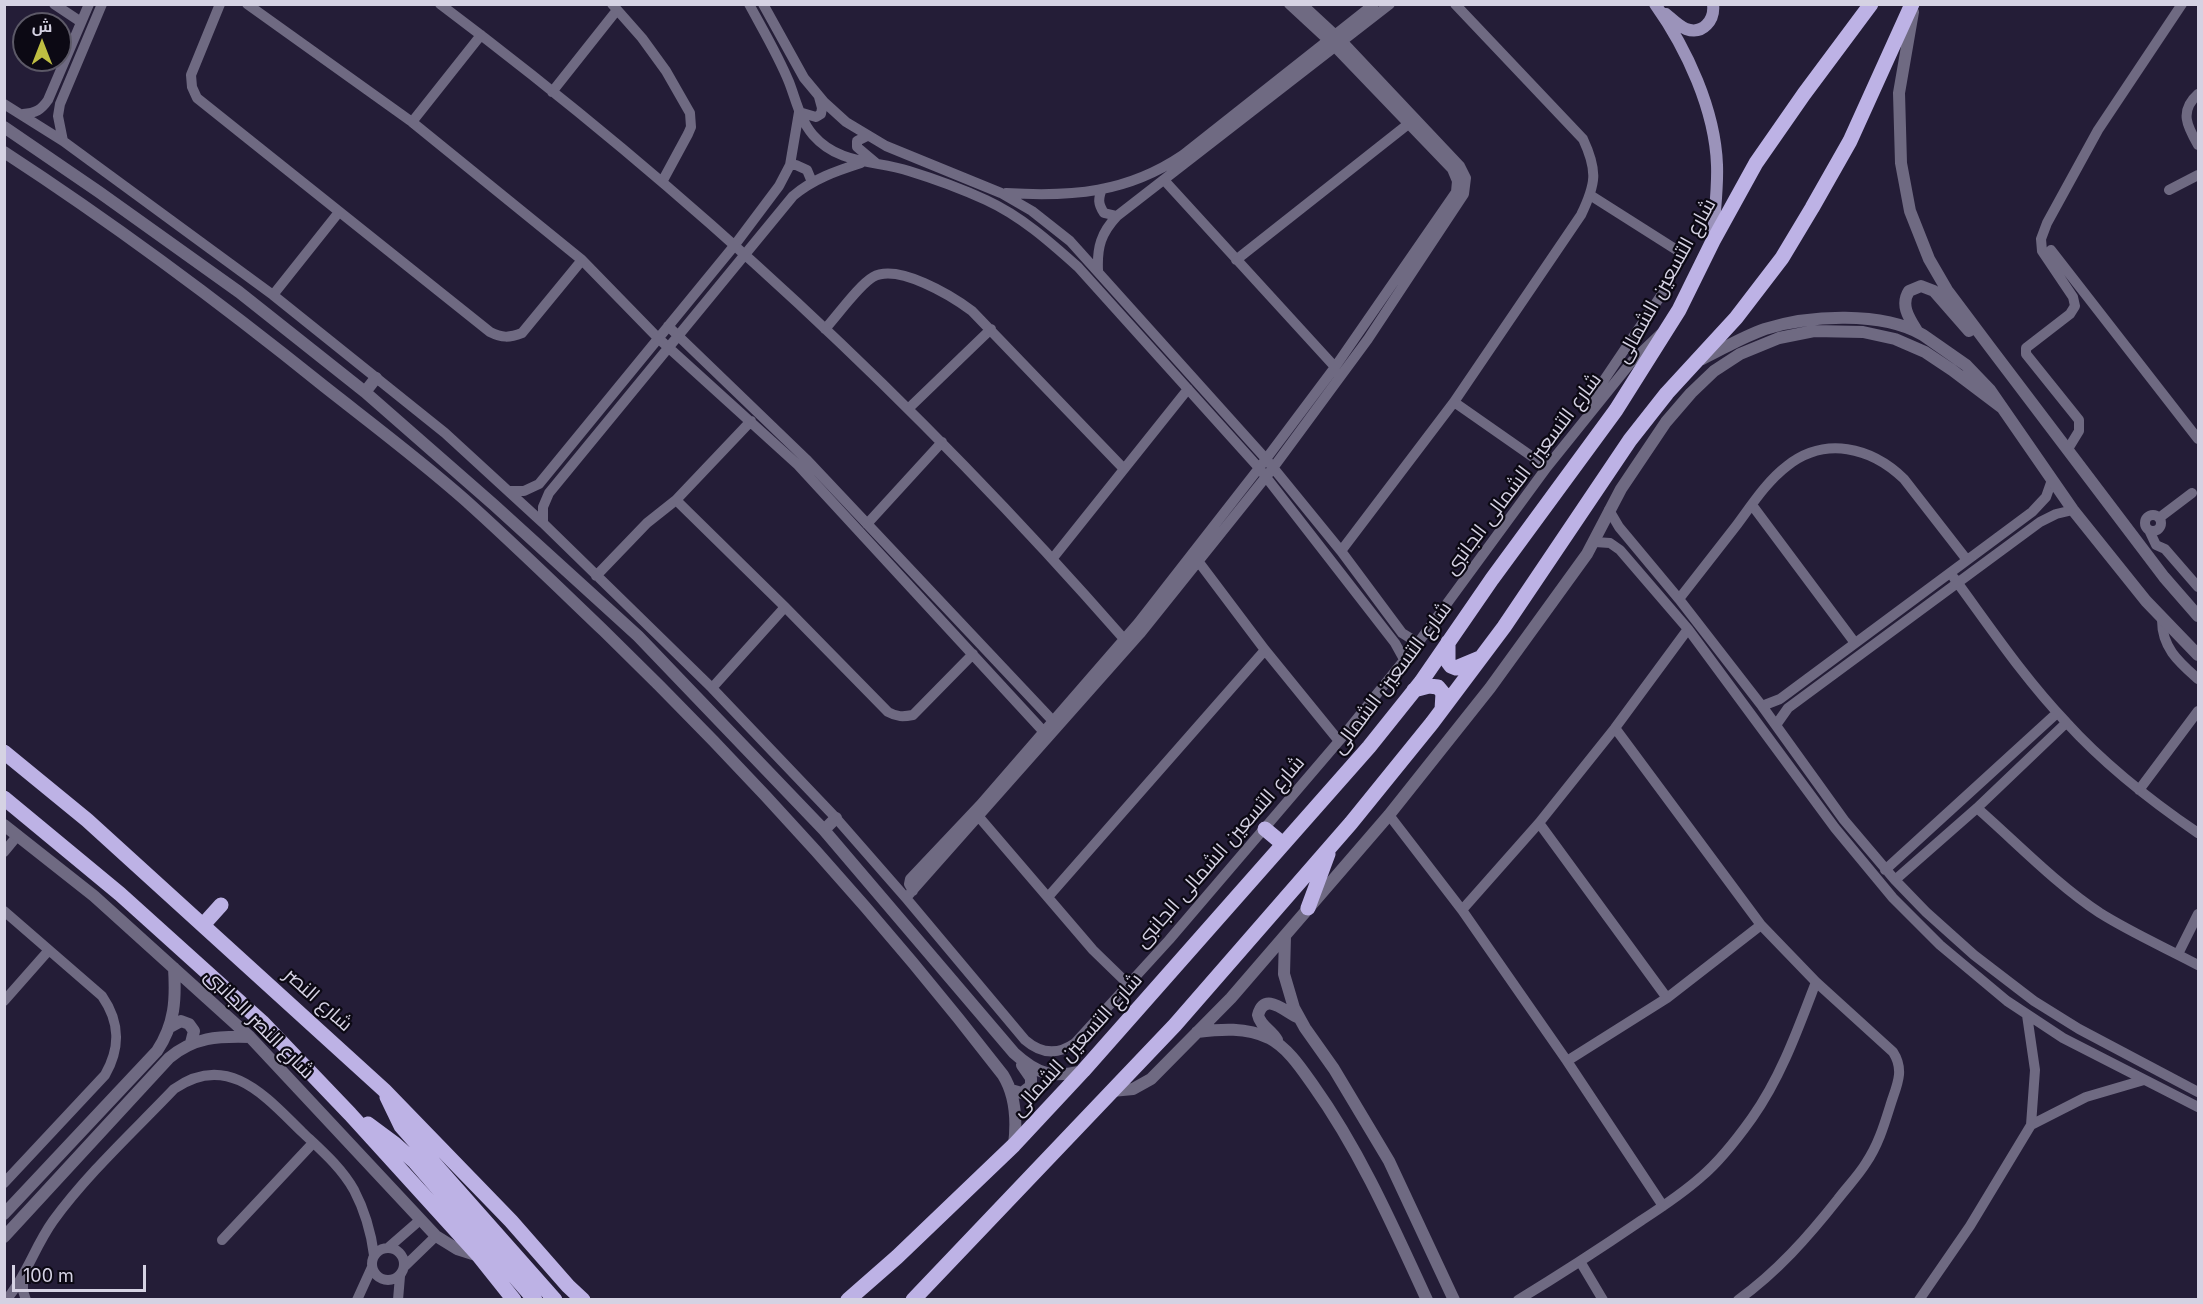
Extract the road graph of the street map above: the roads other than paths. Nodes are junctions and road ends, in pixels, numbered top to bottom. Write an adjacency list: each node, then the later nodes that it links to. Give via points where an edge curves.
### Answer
1 (54, 4): 21 (street)
2 (89, 4): 21 (street)
3 (102, 4): 35 (street, via 60,104)
4 (220, 4): 52 (street, via 191,75 194,92 206,106)
5 (247, 4): 31 (street)
6 (440, 4): 23 (street)
7 (749, 4): 29 (street, via 784,71)
8 (763, 4): 22 (street)
9 (772, 4): 22 (street)
10 (1289, 4): 24 (street)
11 (1302, 4): 24 (street)
12 (1374, 4): 24 (street)
13 (1390, 4): 24 (street)
14 (1455, 4): 49 (street, via 1583,140 1592,158 1594,178)
15 (1713, 4): 19 (main road, via 1708,23 1691,30)
16 (1871, 4): 55 (main road, شارع التسعين الشمالى, via 1769,144)
17 (1913, 4): 70 (street, via 1899,93 1906,195 1937,275); 72 (main road, via 1850,141 1798,233 1751,300)
18 (2182, 4): 84 (street, via 2098,130 2041,239 2042,251 2075,306 2025,351 2079,420 2079,431)
19 (1656, 5): 55 (main road, via 1698,83 1714,141 1717,165)
20 (614, 7): 25 (street); 43 (street, via 666,71 690,113 688,134)
21 (81, 22): 30 (street, via 48,100 34,113)
22 (774, 26): 27 (street)
23 (481, 35): 25 (street); 31 (street)
24 (1336, 42): 32 (street); 42 (street); 45 (street, via 1165,167 1140,179); 86 (street, via 1460,166 1466,189 1368,339)
25 (552, 92): 43 (street)
26 (2199, 94): 36 (street, via 2191,100 2186,117)
27 (819, 97): 29 (street, via 819,116); 34 (street)
28 (4, 104): 30 (street)
29 (799, 112): 38 (street, via 824,146); 40 (street)
30 (23, 114): 35 (street)
31 (412, 122): 59 (street)
32 (1407, 125): 60 (street); 73 (street, via 1452,170 1457,189)
33 (4, 127): 47 (street)
34 (867, 136): 39 (street, via 857,141 857,147); 48 (street)
35 (63, 141): 62 (street)
36 (2199, 145)
37 (4, 152): 51 (street)
38 (863, 162): 39 (street); 44 (street)
39 (877, 164): 75 (street, via 908,170 985,199 1024,222 1078,267)
40 (790, 165): 44 (street, via 807,170); 56 (street)
41 (2199, 174): 46 (street)
42 (1164, 180): 53 (street); 60 (street)
43 (662, 182): 56 (street)
44 (812, 182): 58 (street, via 793,196)
45 (1101, 189): 48 (street, via 1052,194); 53 (street, via 1098,198 1104,213)
46 (2169, 190)
47 (99, 192): 50 (street); 51 (street, via 95,204)
48 (1001, 193): 61 (street, via 1051,225)
49 (1590, 195): 77 (street); 80 (street, via 1683,254 1664,291 1602,383)
50 (118, 206): 54 (street, via 111,210); 76 (street, via 239,292)
51 (88, 208): 54 (street)
52 (339, 212): 59 (street, via 500,337 522,333); 62 (street)
53 (1117, 216): 61 (street, via 1101,239)
54 (108, 222): 114 (street, via 262,337 460,496)
55 (1713, 241): 64 (main road, شارع التسعين الشمالى)
56 (734, 246): 58 (street); 63 (street)
57 (2051, 250): 82 (street)
58 (745, 255): 65 (street); 68 (street)
59 (582, 260): 69 (street)
60 (1236, 260): 73 (street)
61 (1098, 270): 86 (street)
62 (273, 295): 74 (street)
63 (668, 326): 68 (street); 69 (street)
64 (1668, 327): 80 (street, شارع التسعين الشمالى الجانبى, via 1633,360); 117 (main road, شارع التسعين الشمالى, via 1602,430)
65 (825, 329): 66 (street, via 872,277 881,274 909,278 943,291); 79 (street)
66 (991, 329): 79 (street); 87 (street)
67 (1917, 331): 70 (street, via 1906,312 1905,298 1912,289 1926,286); 72 (street, via 1859,318 1802,320 1765,329); 78 (street, via 1966,365)
68 (678, 336): 71 (street); 96 (street, via 806,459)
69 (658, 338): 71 (street); 89 (street, via 539,484 524,491)
70 (1989, 346): 84 (street)
71 (669, 347): 81 (street); 95 (street, via 549,493 543,507)
72 (1695, 362): 124 (main road, via 1630,440)
73 (1335, 367): 86 (street)
74 (376, 378): 76 (street); 89 (street)
75 (1188, 389): 86 (street); 87 (street)
76 (365, 392): 110 (street)
77 (1454, 402): 85 (street); 100 (street)
78 (2001, 407): 88 (street); 93 (street, via 1939,360 1895,339 1863,332 1798,333 1754,347 1727,362 1691,393 1643,454)
79 (908, 409): 83 (street)
80 (1590, 414): 85 (street, شارع التسعين الشمالى الجانبى)
81 (751, 421): 91 (street); 122 (street, via 798,465)
82 (2199, 439)
83 (942, 442): 96 (street); 101 (street)
84 (2068, 449): 98 (street)
85 (1547, 467): 118 (street, شارع التسعين الشمالى الجانبى)
86 (1266, 468): 100 (street); 103 (street); 116 (street); 125 (street)
87 (1124, 469): 101 (street)
88 (2052, 480): 94 (street); 102 (street, via 2041,505)
89 (508, 490): 95 (street)
90 (2192, 493): 97 (street)
91 (676, 500): 105 (street, via 647,523); 109 (street)
92 (1752, 505): 102 (street, via 1772,480 1796,460 1820,450 1858,451 1892,467); 108 (street); 119 (street)
93 (1609, 510): 99 (street); 108 (street)
94 (2073, 510): 106 (street, via 2040,522); 112 (street)
95 (543, 523): 105 (street)
96 (867, 524): 134 (street)
97 (2153, 526): 98 (street); 107 (street, via 2156,545 2165,549)
98 (2135, 537): 111 (street)
99 (1595, 542): 113 (street, via 1610,543 1620,549); 144 (street, via 1490,688)
100 (1341, 551): 118 (street, via 1402,633)
101 (1053, 558): 116 (street)
102 (1967, 560): 104 (street)
103 (1198, 561): 121 (street); 127 (street, via 1140,634)
104 (1951, 573): 106 (street); 119 (street)
105 (596, 576): 128 (street)
106 (1958, 583): 133 (street); 136 (street, via 1788,708)
107 (2199, 587)
108 (1679, 599): 130 (street)
109 (786, 607): 122 (street, via 896,716 913,715); 128 (street)
110 (615, 615): 114 (street, via 610,627); 115 (street)
111 (2199, 616)
112 (2162, 620): 123 (street); 126 (street, via 2163,634 2172,653)
113 (1688, 629): 137 (street); 172 (street, via 1834,828 1893,898)
114 (602, 630): 120 (street)
115 (638, 636): 120 (street, via 628,638); 150 (street)
116 (1124, 639): 127 (street)
117 (1448, 642): 124 (main road, via 1448,662 1453,668); 129 (main road, شارع التسعين الشمالى)
118 (1418, 643): 125 (street, شارع التسعين الشمالى الجانبى)
119 (1855, 643): 130 (street, via 1780,699)
120 (623, 650): 190 (street, via 761,790 881,924 997,1067)
121 (1265, 650): 139 (street); 159 (street)
122 (973, 654): 138 (street)
123 (2199, 656)
124 (1482, 657): 131 (main road)
125 (1405, 661): 139 (street, شارع التسعين الشمالى الجانبى)
126 (2199, 679)
127 (1092, 683): 134 (street); 145 (street)
128 (712, 688): 146 (street)
129 (1414, 690): 131 (main road, via 1438,687 1443,693); 153 (main road, شارع التسعين الشمالى)
130 (1762, 706): 136 (street)
131 (1442, 710): 154 (main road)
132 (2199, 711): 141 (street)
133 (2057, 713): 135 (street); 156 (street)
134 (1053, 721): 138 (street)
135 (2066, 723): 141 (street); 143 (street)
136 (1776, 724): 156 (street)
137 (1615, 728): 147 (street); 165 (street)
138 (1044, 732): 158 (street, via 910,879)
139 (1339, 741): 149 (street, شارع التسعين الشمالى الجانبى)
140 (4, 752): 166 (main road, شارع النصر, via 87,820)
141 (2139, 790): 151 (street)
142 (4, 798): 194 (main road, via 120,894 262,1022)
143 (1977, 808): 157 (street); 169 (street, via 2069,890 2135,934)
144 (1389, 815): 161 (street); 162 (street)
145 (979, 817): 158 (street); 159 (street)
146 (836, 818): 150 (street); 158 (street)
147 (1539, 822): 162 (street); 176 (street)
148 (4, 825): 152 (street, شارع النصر الجانبى)
149 (1265, 829): 153 (main road); 175 (street, شارع التسعين الشمالى الجانبى)
150 (824, 830): 185 (street)
151 (2199, 833)
152 (18, 835): 155 (street); 173 (street, شارع النصر الجانبى)
153 (1283, 844): 187 (main road, شارع التسعين الشمالى)
154 (1331, 846): 161 (main road); 191 (main road)
155 (4, 852)
156 (1885, 870): 157 (street)
157 (1895, 880): 170 (street)
158 (910, 894): 175 (street, شارع التسعين الشمالى الجانبى, via 1032,1047 1049,1052 1068,1048)
159 (1048, 897): 175 (street)
160 (221, 905): 166 (main road)
161 (1308, 908): 167 (street)
162 (1462, 910): 186 (street)
163 (4, 911): 168 (street)
164 (2199, 914): 169 (street)
165 (1761, 925): 174 (street); 176 (street)
166 (204, 926): 189 (main road, شارع النصر)
167 (1285, 936): 179 (street, via 1284,974); 181 (street)
168 (49, 950): 177 (street); 198 (street, via 102,996 115,1021 116,1049 105,1075)
169 (2178, 954): 171 (street)
170 (1974, 955): 172 (street); 192 (street, via 2034,1001 2079,1029)
171 (2199, 965)
172 (1964, 967): 178 (street)
173 (174, 968): 180 (street, via 176,1001); 182 (street, شارع النصر الجانبى)
174 (1816, 982): 199 (street, via 1785,1060 1752,1118 1702,1177); 226 (street, via 1893,1052 1899,1064 1899,1079 1880,1137 1866,1163 1801,1244)
175 (1128, 984)
176 (1667, 998): 186 (street)
177 (4, 1001)
178 (2027, 1015): 188 (street); 195 (street, via 2035,1070)
179 (1299, 1018): 184 (street, via 1272,1003 1260,1008 1260,1022); 223 (street, via 1389,1161)
180 (170, 1027): 183 (street, via 181,1021 189,1024 194,1031); 200 (street, via 157,1050)
181 (1197, 1032): 184 (street, via 1244,1030); 191 (street, via 1151,1079 1123,1091)
182 (250, 1037): 183 (street, via 217,1036); 201 (street, شارع النصر الجانبى)
183 (191, 1043): 203 (street, via 169,1058)
184 (1278, 1044): 222 (street, via 1300,1067 1350,1142)
185 (1014, 1053): 187 (street, via 1038,1071 1059,1075); 190 (street, via 1032,1082 1026,1091)
186 (1567, 1061): 199 (street)
187 (1083, 1071): 197 (main road, شارع التسعين الشمالى)
188 (2144, 1080): 193 (street); 195 (street, via 2085,1097)
189 (384, 1090): 218 (main road, via 406,1132); 219 (main road, شارع النصر)
190 (1011, 1090): 197 (street, via 1016,1125)
191 (1112, 1091): 221 (main road)
192 (2198, 1091): 193 (street)
193 (2194, 1105)
194 (350, 1114): 207 (main road); 217 (main road, via 415,1162)
195 (2031, 1125): 227 (street, via 1970,1226)
196 (313, 1143): 204 (street); 206 (street, via 354,1191 367,1222); 211 (street, via 252,1086 224,1076 191,1079 174,1089 84,1183 42,1238)
197 (1014, 1145): 220 (main road, شارع التسعين الشمالى)
198 (4, 1183)
199 (1663, 1206): 208 (street)
200 (4, 1214)
201 (420, 1220): 202 (street, شارع النصر الجانبى); 205 (street)
202 (436, 1236): 207 (street, شارع النصر الجانبى); 210 (street)
203 (4, 1237)
204 (222, 1240)
205 (389, 1247): 206 (street); 210 (street, via 401,1254)
206 (374, 1255): 209 (street)
207 (479, 1256): 216 (main road)
208 (1581, 1263): 224 (street); 225 (street)
209 (372, 1267): 210 (street, via 380,1278 394,1280); 214 (street)
210 (402, 1271): 215 (street)
211 (23, 1276): 212 (street); 213 (street)
212 (6, 1299)
213 (26, 1299)
214 (357, 1299)
215 (398, 1299)
216 (514, 1299)
217 (535, 1299)
218 (555, 1299)
219 (583, 1299)
220 (848, 1299)
221 (913, 1299)
222 (1427, 1299)
223 (1454, 1299)
224 (1518, 1299)
225 (1603, 1299)
226 (1738, 1299)
227 (1918, 1299)

